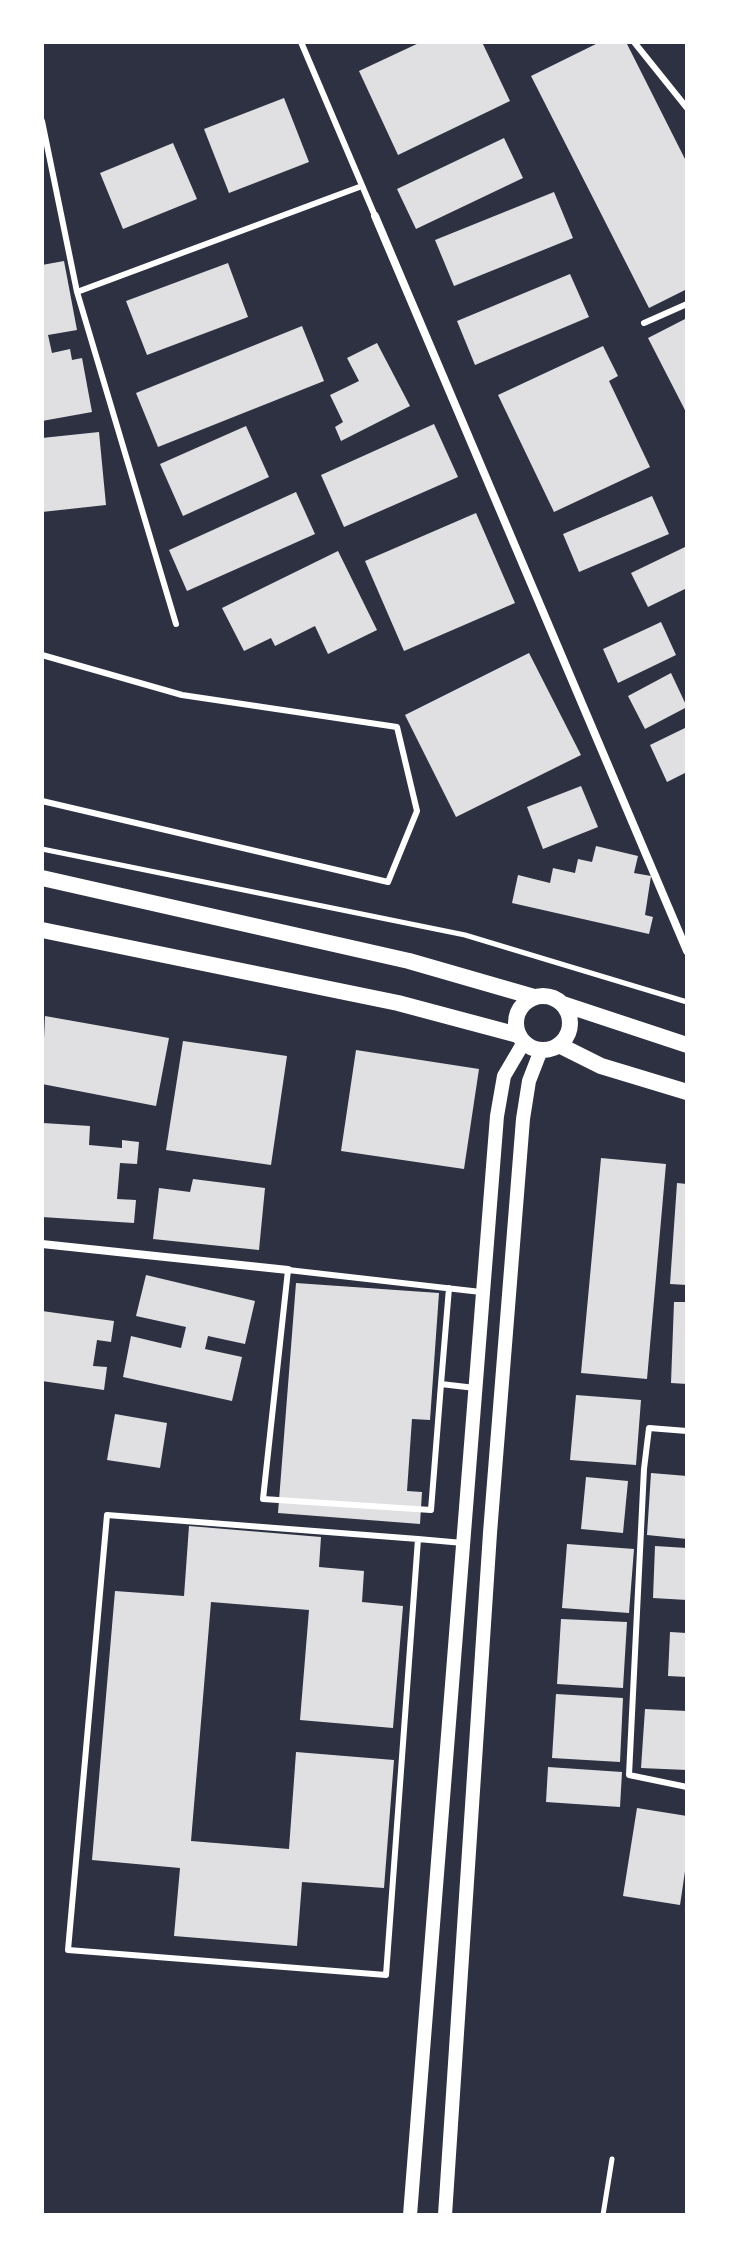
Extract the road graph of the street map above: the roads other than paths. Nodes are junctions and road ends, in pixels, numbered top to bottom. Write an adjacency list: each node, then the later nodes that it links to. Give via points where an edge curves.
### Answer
1 (301, 42): 5 (lane)
2 (634, 42): 3 (lane)
3 (687, 108)
4 (42, 121): 7 (lane)
5 (362, 186): 6 (lane); 7 (lane)
6 (375, 216): 15 (street)
7 (77, 292): 10 (lane)
8 (687, 304): 9 (lane)
9 (644, 323)
10 (176, 624)
11 (42, 655): 12 (lane, via 182,695 397,727 417,811 388,882)
12 (42, 801)
13 (42, 878): 16 (main road, via 409,961)
14 (42, 930): 18 (main road, via 398,1003)
15 (687, 951)
16 (534, 997): 17 (main road); 18 (main road, via 517,1016)
17 (563, 1004): 19 (main road, via 570,1023); 20 (main road)
18 (521, 1038): 21 (main road); 26 (street, via 504,1076 497,1116)
19 (559, 1045): 21 (main road); 22 (main road, via 601,1066)
20 (687, 1045)
21 (541, 1050): 33 (street, via 523,1119)
22 (687, 1092)
23 (42, 1244): 24 (street)
24 (288, 1270): 25 (lane); 27 (lane, via 263,1499 431,1510)
25 (449, 1288): 26 (lane); 27 (lane)
26 (483, 1292): 28 (street)
27 (441, 1384): 28 (lane)
28 (475, 1388): 31 (street)
29 (687, 1431): 34 (lane, via 649,1428 629,1775)
30 (418, 1539): 30 (lane, via 107,1515 68,1950 386,1975); 31 (lane)
31 (463, 1543): 32 (street)
32 (448, 1750): 33 (street); 35 (street)
33 (475, 1751): 36 (street)
34 (687, 1787)
35 (410, 2215)
36 (445, 2215)

